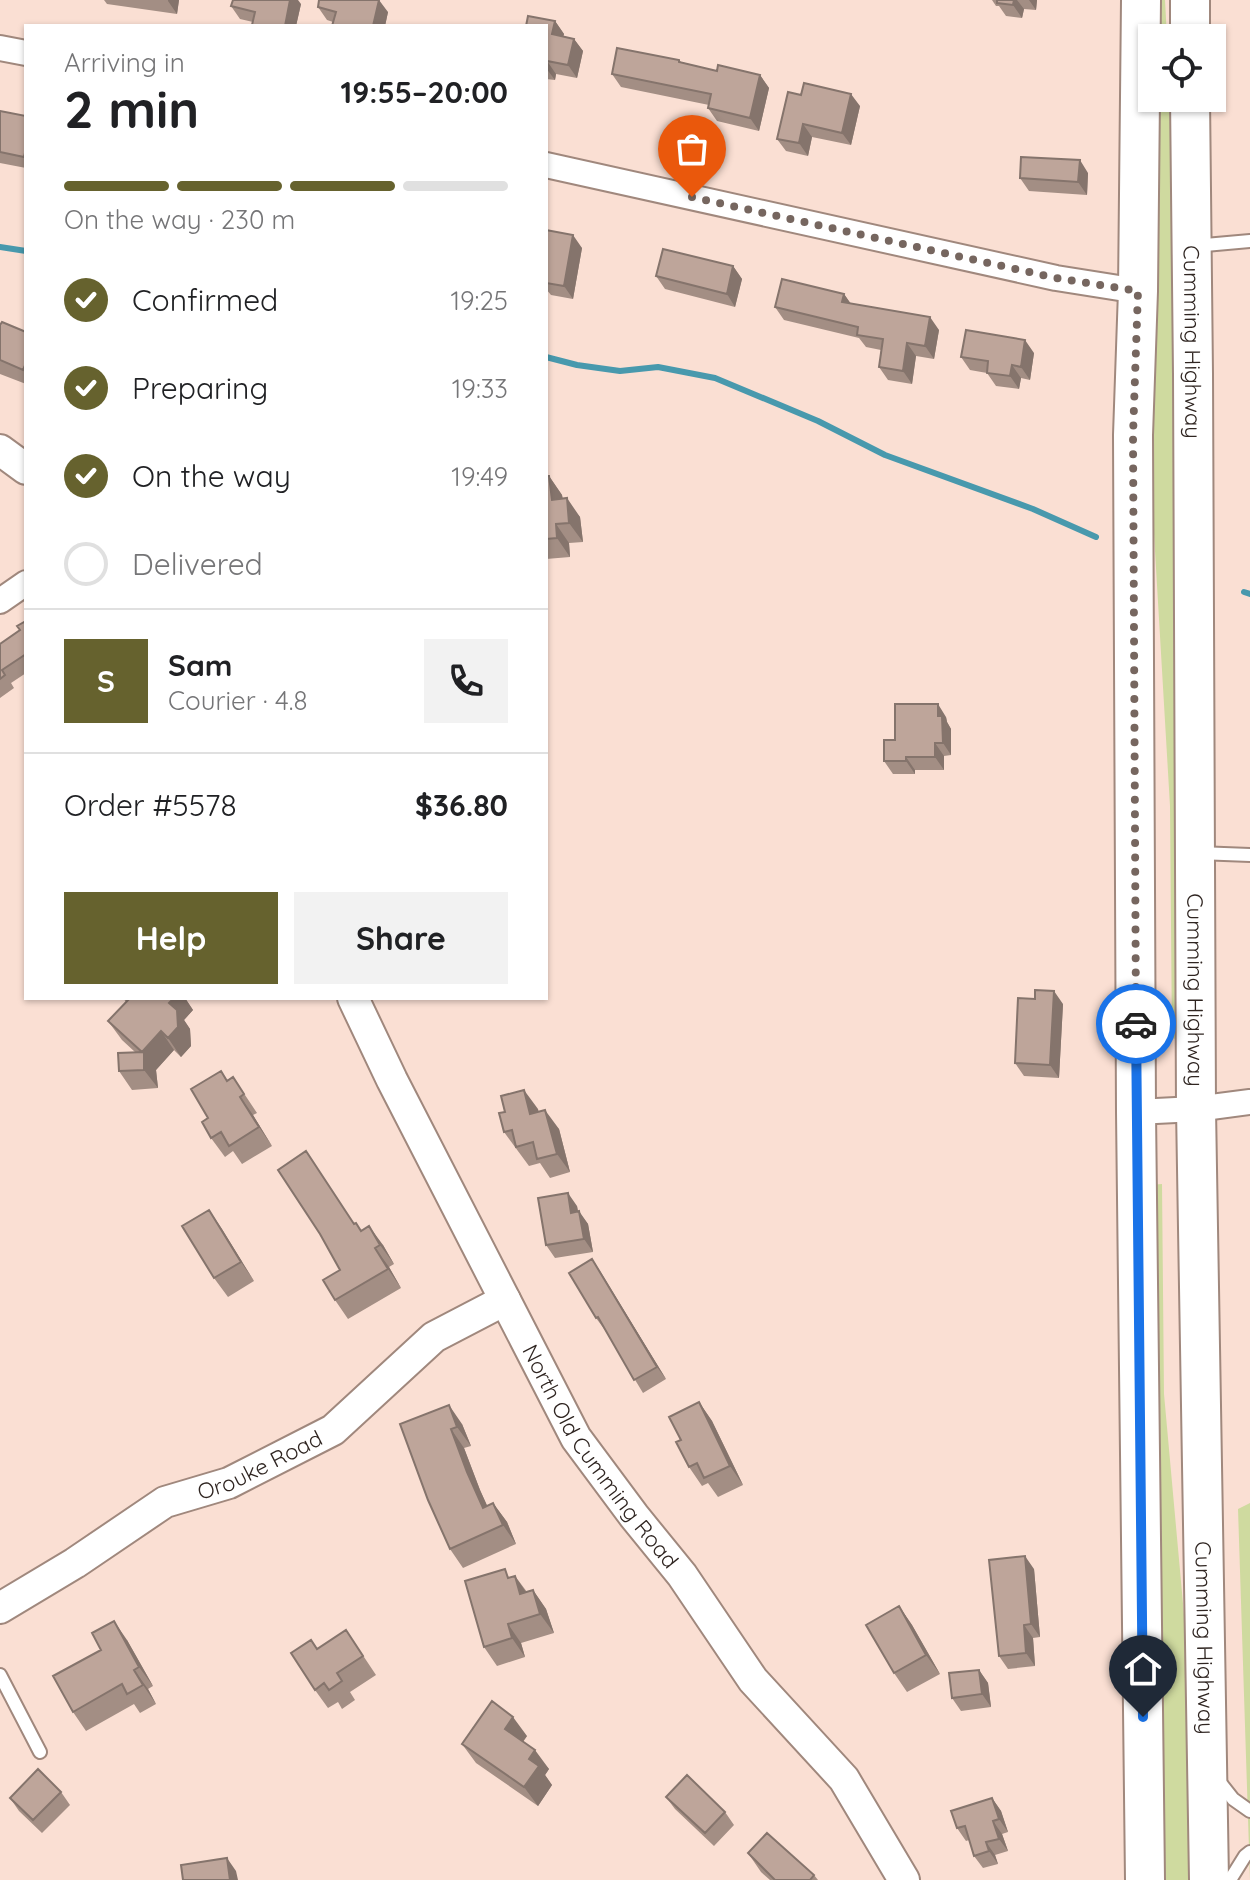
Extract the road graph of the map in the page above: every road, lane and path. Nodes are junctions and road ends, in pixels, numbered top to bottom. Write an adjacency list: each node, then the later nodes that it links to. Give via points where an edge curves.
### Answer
1 (1141, 0): 10 (highway)
2 (1190, 0): 3 (highway)
3 (1190, 24)
4 (0, 48): 5 (street)
5 (24, 53)
6 (1190, 112): 9 (highway, Cumming Highway)
7 (548, 165): 10 (street, via 1056,278)
8 (1250, 241): 9 (lane)
9 (1191, 246): 15 (highway, Cumming Highway)
10 (1138, 291): 20 (highway, via 1133,435)
11 (0, 450): 12 (street)
12 (24, 468)
13 (24, 584): 14 (street)
14 (0, 601)
15 (1195, 853): 16 (lane); 19 (highway, Cumming Highway)
16 (1250, 855)
17 (354, 1000): 21 (street, North Old Cumming Road)
18 (1250, 1102): 19 (street)
19 (1196, 1109): 20 (street); 25 (highway, Cumming Highway)
20 (1136, 1112): 29 (highway)
21 (505, 1300): 22 (street, Orouke Road, via 434,1337 333,1430 229,1483 165,1502); 28 (street, North Old Cumming Road, via 576,1438 682,1575 753,1680 844,1779)
22 (0, 1608)
23 (0, 1675): 24 (lane)
24 (40, 1752)
25 (1207, 1764): 26 (lane, via 1233,1799); 30 (highway, Cumming Highway)
26 (1250, 1811)
27 (1250, 1852): 31 (lane)
28 (904, 1880)
29 (1145, 1880)
30 (1209, 1880)
31 (1230, 1880)

